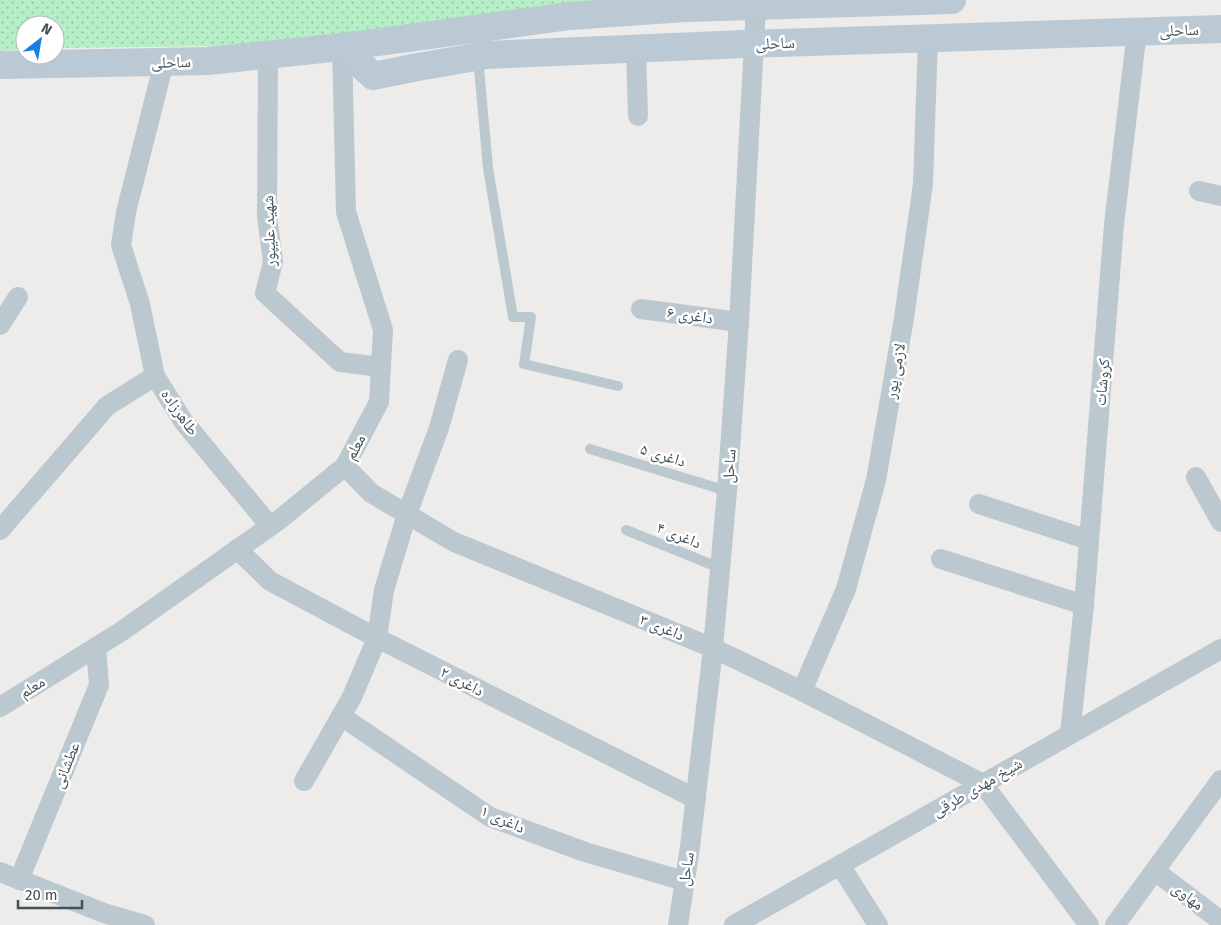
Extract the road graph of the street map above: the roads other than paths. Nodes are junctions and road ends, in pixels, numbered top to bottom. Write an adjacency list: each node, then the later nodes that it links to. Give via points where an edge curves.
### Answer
1 (952, 0): 2 (main road, ساحلی)
2 (756, 6): 6 (street, ساحل); 7 (main road, ساحلی, via 570,16)
3 (1221, 29): 4 (main road, ساحلی)
4 (1137, 32): 5 (main road, ساحلی); 34 (street, کروشات, via 1114,224)
5 (928, 38): 6 (main road, ساحلی); 43 (street, لازمی پور, via 923,184 876,480 846,589)
6 (754, 43): 8 (main road, ساحلی); 18 (street, ساحل)
7 (342, 47): 9 (main road, ساحلی); 10 (main road, ساحلی, via 373,76); 21 (street, معلم, via 346,212 383,330)
8 (636, 48): 10 (main road, ساحلی); 13 (street)
9 (268, 55): 11 (main road, ساحلی); 21 (street, شهید علیپور, via 267,216 273,262 265,293 340,362)
10 (478, 57): 23 (lane, via 488,168 513,317 531,317 524,364)
11 (164, 62): 12 (main road, ساحلی); 22 (street, via 126,212 121,245 140,304)
12 (0, 65)
13 (638, 116)
14 (1199, 191): 15 (street)
15 (1221, 196)
16 (18, 297): 19 (street)
17 (642, 309): 18 (street, داغری ۶)
18 (739, 322): 27 (street, ساحل)
19 (0, 325)
20 (458, 360): 29 (street, via 439,428)
21 (381, 367): 25 (street, معلم, via 379,402)
22 (155, 376): 31 (street, طاهرزاده, via 183,421); 32 (street, طاهرزاده, via 106,406)
23 (618, 386)
24 (590, 449): 27 (lane, داغری ۵)
25 (345, 466): 29 (street, داغری ۳, via 371,493); 31 (street, معلم)
26 (1196, 477): 30 (street)
27 (727, 491): 37 (street, ساحل)
28 (979, 504): 34 (street)
29 (407, 514): 39 (street, via 384,590); 41 (street, داغری ۳, via 454,542)
30 (1221, 522)
31 (270, 526): 35 (street, معلم)
32 (0, 530)
33 (626, 530): 37 (lane, داغری ۴)
34 (1089, 540): 38 (street, کروشات)
35 (237, 549): 39 (street, داغری ۲, via 270,581); 40 (street, معلم)
36 (940, 559): 38 (street)
37 (720, 568): 41 (street, ساحل)
38 (1084, 605): 46 (street, کروشات)
39 (377, 638): 45 (street); 50 (street, داغری ۲)
40 (96, 647): 44 (street, معلم); 54 (street, عطشانی, via 99,685)
41 (713, 648): 43 (street, داغری ۳); 50 (street, ساحل)
42 (1221, 649): 46 (street, شیخ مهدی طرقی)
43 (802, 691): 49 (street, داغری ۳)
44 (0, 706)
45 (341, 716): 48 (street); 55 (street, داغری ۱, via 490,817 585,852)
46 (1070, 734): 49 (street, شیخ مهدی طرقی)
47 (1221, 780): 52 (street)
48 (304, 781)
49 (983, 784): 51 (street, شیخ مهدی طرقی); 61 (street)
50 (696, 799): 55 (street, ساحل)
51 (840, 865): 59 (street, شیخ مهدی طرقی); 60 (street)
52 (1155, 871): 56 (street, مهاوی); 62 (street)
53 (0, 872): 54 (street)
54 (19, 880): 57 (street)
55 (684, 881): 58 (street, ساحل)
56 (1221, 921)
57 (145, 925)
58 (678, 925)
59 (734, 925)
60 (878, 925)
61 (1088, 925)
62 (1116, 925)

